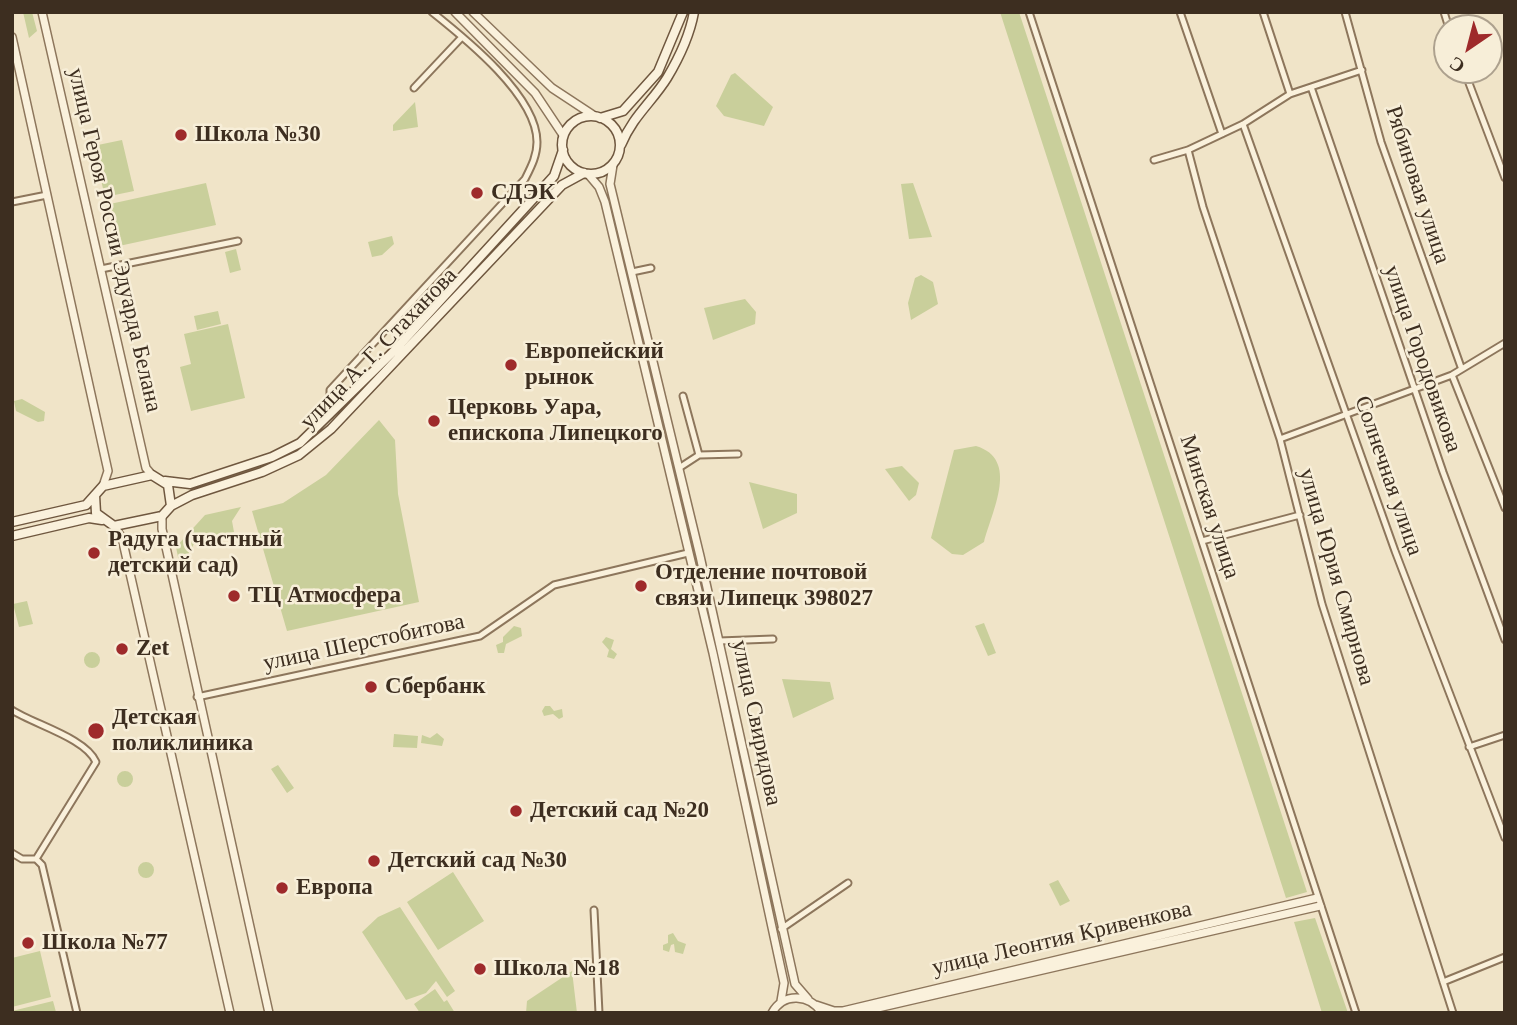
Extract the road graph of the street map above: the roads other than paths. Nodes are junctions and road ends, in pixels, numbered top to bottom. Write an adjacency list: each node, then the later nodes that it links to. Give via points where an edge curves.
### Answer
1 (42, 12): 33 (street, улица Героя России Эдуарда Белана)
2 (432, 12): 12 (street)
3 (455, 12): 21 (street, via 535,93)
4 (473, 12): 18 (street, via 552,88)
5 (683, 12): 18 (main road, via 659,72 624,111)
6 (694, 12): 22 (main road, via 667,79 631,122)
7 (1029, 12): 60 (street, Минская улица)
8 (1180, 12): 20 (street)
9 (1263, 12): 17 (street)
10 (1345, 12): 13 (street, Рябиновая улица)
11 (12, 37): 29 (street)
12 (462, 37): 16 (street); 38 (street, via 528,110 537,140 535,158 525,178)
13 (1362, 70): 15 (street); 36 (street, Рябиновая улица, via 1381,142)
14 (1469, 84): 28 (street)
15 (1311, 87): 17 (street); 39 (street, улица Городовикова)
16 (414, 88)
17 (1290, 94): 19 (street)
18 (596, 116): 21 (main road, via 579,117); 22 (main road, via 612,126)
19 (1243, 124): 20 (street); 42 (street, Солнечная улица)
20 (1222, 134): 24 (street)
21 (563, 135): 23 (main road)
22 (620, 147): 26 (main road)
23 (563, 150): 27 (main road, via 572,167); 41 (main road, улица А. Г. Стаханова, via 554,177)
24 (1188, 150): 25 (street); 44 (street, улица Юрия Смирнова)
25 (1154, 160)
26 (613, 165): 27 (main road); 34 (street, улица Свиридова, via 610,184)
27 (586, 174): 52 (main road, улица А. Г. Стаханова, via 562,185 365,395 299,456); 61 (street, улица Свиридова, via 605,202)
28 (1505, 178)
29 (47, 195): 30 (street); 50 (street, via 108,471)
30 (12, 202)
31 (238, 241): 33 (street)
32 (651, 268): 34 (street)
33 (101, 270): 48 (street, улица Героя России Эдуарда Белана, via 146,468)
34 (632, 272): 47 (street, улица Свиридова)
35 (1505, 343): 36 (street)
36 (1461, 368): 37 (street)
37 (1452, 375): 39 (street); 53 (street)
38 (330, 390): 41 (street); 43 (street)
39 (1414, 390): 42 (street); 63 (street, улица Городовикова)
40 (683, 396): 46 (street)
41 (342, 404): 43 (main road, улица А. Г. Стаханова)
42 (1347, 414): 44 (street); 68 (street, Солнечная улица)
43 (330, 416): 49 (main road, улица А. Г. Стаханова, via 300,443 272,457 190,484)
44 (1280, 439): 55 (street, улица Юрия Смирнова)
45 (738, 454): 46 (street)
46 (699, 455): 47 (street)
47 (679, 468): 64 (street, улица Свиридова)
48 (152, 475): 49 (main road); 50 (main road)
49 (165, 481): 52 (main road, via 172,493)
50 (103, 486): 51 (main road)
51 (95, 495): 56 (main road, via 96,513); 57 (main road, via 86,505)
52 (171, 506): 54 (main road)
53 (1505, 508)
54 (162, 516): 58 (main road); 65 (street)
55 (1300, 516): 60 (street); 77 (street, улица Юрия Смирнова, via 1322,604)
56 (104, 520): 58 (main road); 59 (main road, via 89,518)
57 (12, 522)
58 (114, 526): 82 (street, via 124,547)
59 (12, 536)
60 (1202, 541): 73 (street, Минская улица)
61 (688, 553): 65 (street, улица Шерстобитова, via 554,585 480,636); 79 (street, улица Свиридова, via 784,983)
62 (773, 639): 64 (street)
63 (1505, 640)
64 (719, 641): 75 (street, улица Свиридова)
65 (197, 697): 83 (street)
66 (12, 710): 71 (street, via 92,754 96,762)
67 (1505, 735): 68 (street)
68 (1469, 747): 69 (street, Солнечная улица)
69 (1505, 838)
70 (12, 853): 71 (street)
71 (36, 859): 81 (street, via 42,865)
72 (848, 883): 75 (street)
73 (1318, 902): 80 (street, улица Леонтия Кривенкова, via 843,1010); 87 (street, улица Леонтия Кривенкова); 88 (street, Минская улица)
74 (594, 910): 84 (street)
75 (782, 929): 78 (street, улица Свиридова, via 795,984)
76 (1505, 957): 77 (street)
77 (1443, 982): 89 (street, улица Юрия Смирнова)
78 (808, 999): 79 (street); 80 (street)
79 (781, 1001): 85 (street)
80 (816, 1005): 86 (street)
81 (77, 1013)
82 (230, 1013)
83 (269, 1013)
84 (599, 1013)
85 (772, 1013)
86 (821, 1013)
87 (856, 1013)
88 (1356, 1013)
89 (1452, 1013)

